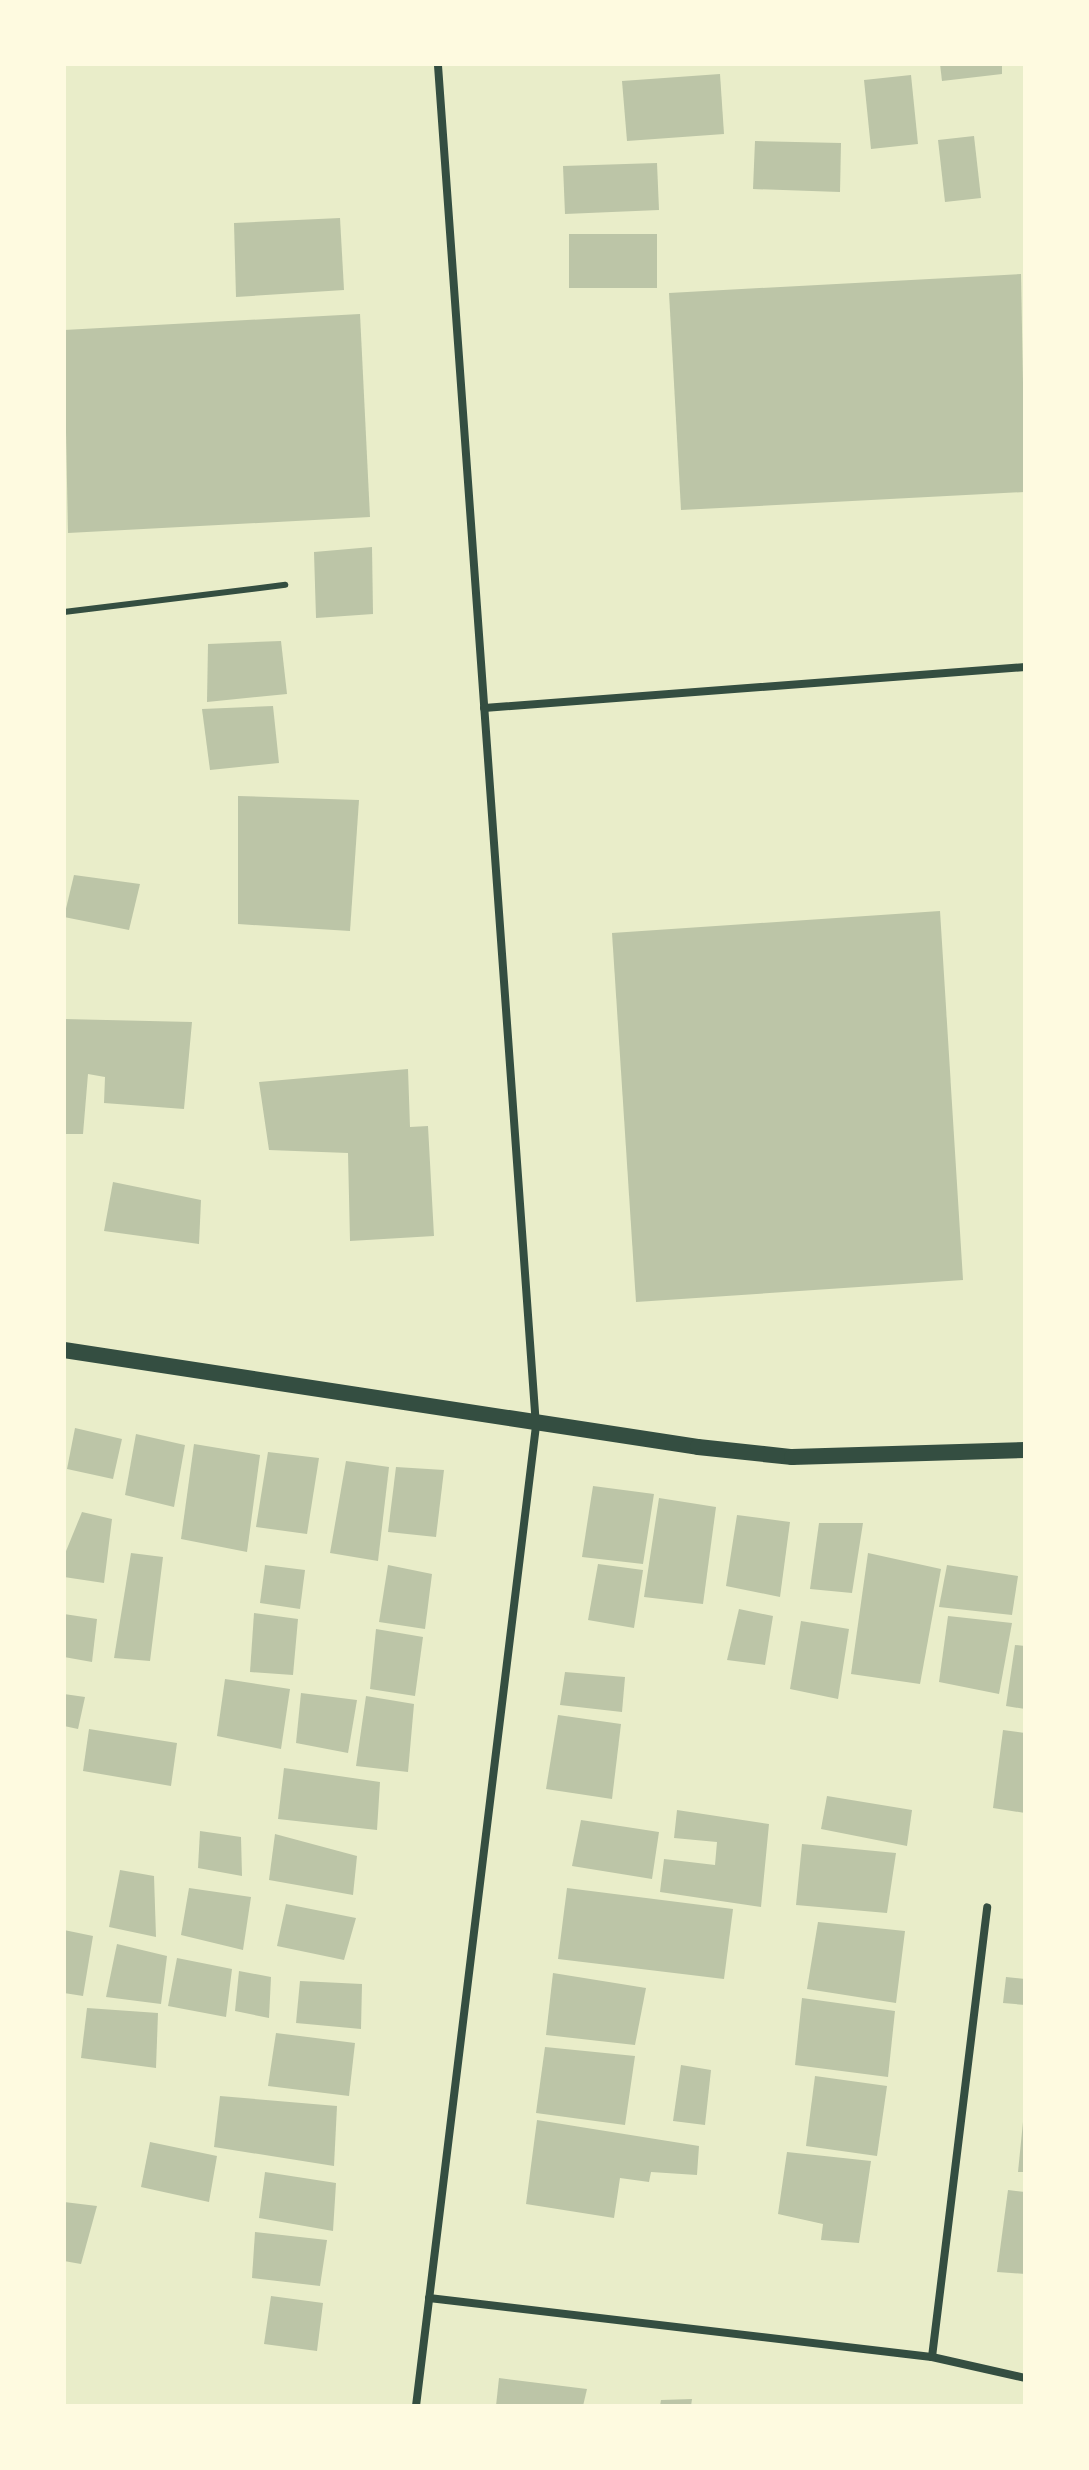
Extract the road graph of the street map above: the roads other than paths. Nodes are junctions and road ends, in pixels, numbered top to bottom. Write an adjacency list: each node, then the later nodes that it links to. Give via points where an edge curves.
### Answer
1 (438, 64): 5 (street)
2 (285, 585): 3 (lane)
3 (64, 612)
4 (1025, 667): 5 (street)
5 (484, 708): 7 (street)
6 (64, 1350): 7 (main road)
7 (536, 1426): 9 (main road, via 792,1457); 12 (street)
8 (1025, 1450): 9 (main road)
9 (989, 1453): 10 (street)
10 (1025, 1456)
11 (987, 1907): 13 (street)
12 (429, 2298): 13 (street); 15 (street)
13 (932, 2357): 14 (street)
14 (1025, 2378)
15 (416, 2406)

